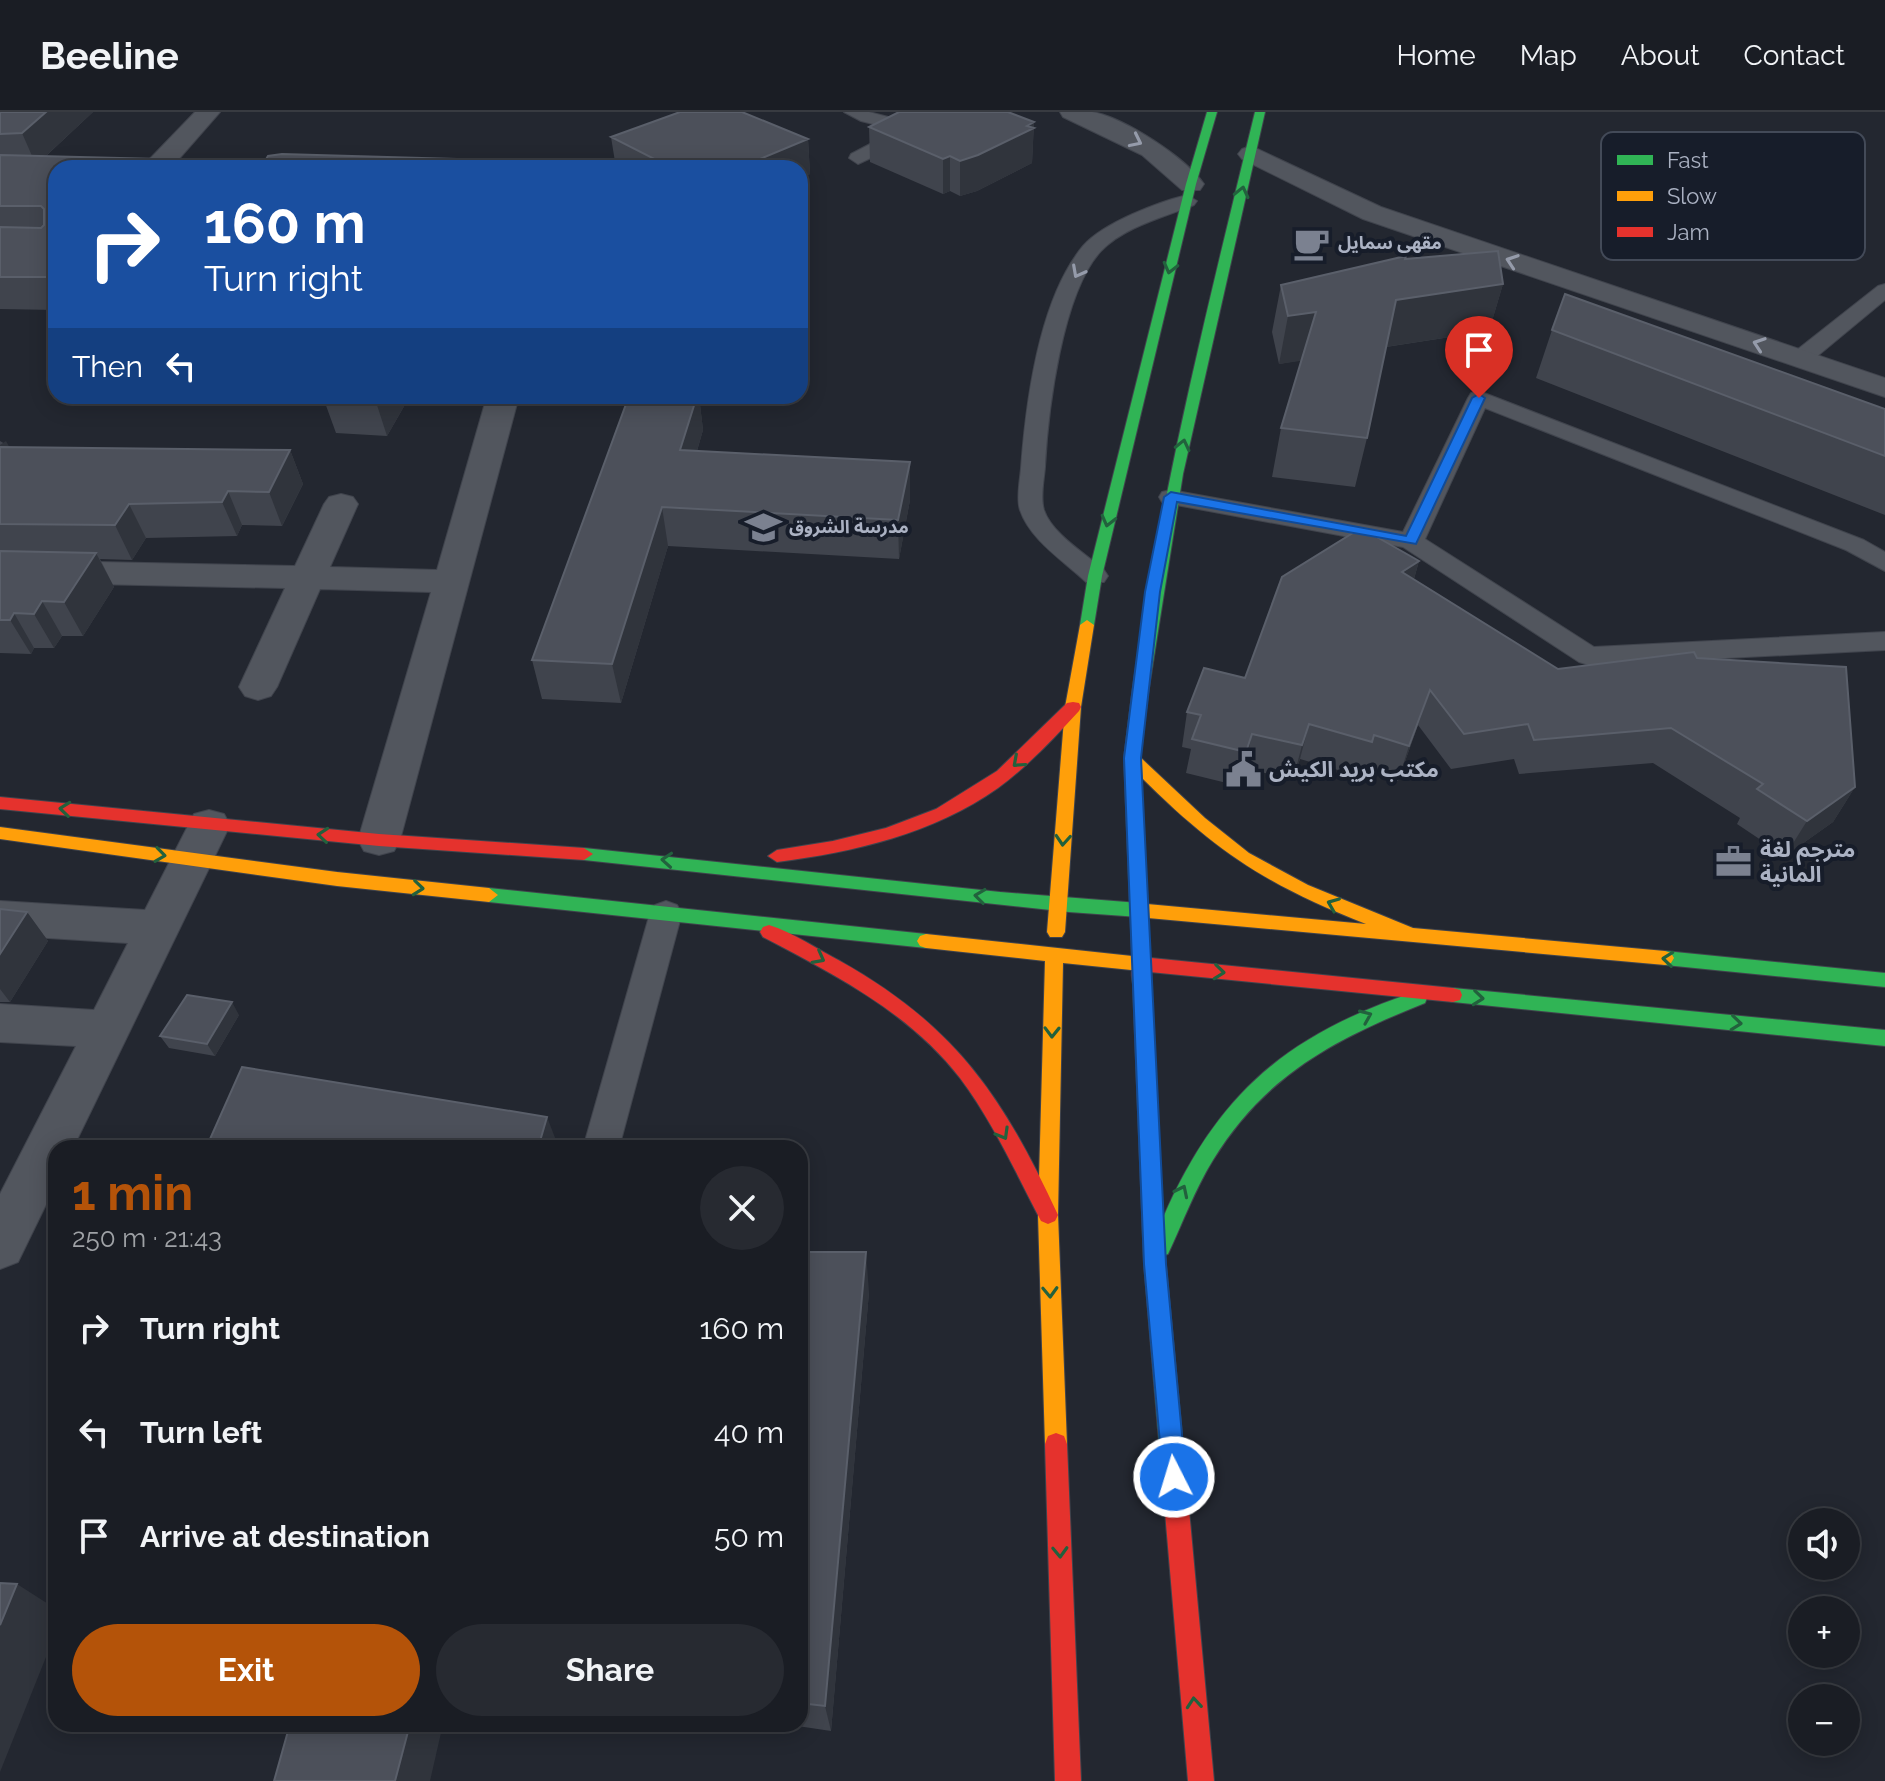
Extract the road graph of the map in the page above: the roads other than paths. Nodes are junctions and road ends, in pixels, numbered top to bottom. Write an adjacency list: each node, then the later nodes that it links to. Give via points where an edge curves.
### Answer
1 (208, 112): 10 (street)
2 (853, 112): 7 (lane, via 885,124)
3 (946, 112): 7 (lane)
4 (1072, 112): 11 (street, one-way to 11, via 1151,148 1173,164)
5 (1212, 112): 11 (main road)
6 (1260, 112): 8 (main road)
7 (911, 126): 9 (lane, via 899,138)
8 (1251, 154): 13 (street, one-way to 8, via 1372,213); 16 (main road, one-way to 8)
9 (858, 158)
10 (165, 160)
11 (1189, 192): 21 (main road, one-way to 21); 21 (lane, one-way to 21, via 1091,248 1068,291 1047,363 1031,509)
12 (1885, 290): 13 (lane)
13 (1801, 358): 14 (street)
14 (1885, 388)
15 (501, 404): 23 (street)
16 (1171, 497): 18 (lane); 27 (main road, via 1152,592)
17 (341, 504): 22 (street)
18 (1411, 541): 19 (lane, via 1479,398 1855,545); 24 (lane, via 1589,656)
19 (1885, 563)
20 (0, 571): 22 (street)
21 (1095, 576): 26 (main road)
22 (309, 578): 23 (street); 25 (street)
23 (451, 581): 30 (street)
24 (1885, 641)
25 (258, 687)
26 (1073, 707): 32 (main road, one-way to 32, via 1015,766 958,804 889,833 812,852); 33 (main road, one-way to 33)
27 (1132, 758): 34 (main road); 39 (main road, one-way to 27, via 1306,893 1245,858)
28 (0, 803): 31 (main road, one-way to 28)
29 (0, 833): 31 (main road, one-way to 31)
30 (379, 840): 31 (main road, one-way to 31); 32 (main road, one-way to 30)
31 (200, 842): 35 (main road, one-way to 35, via 337,879); 38 (street)
32 (710, 863): 33 (main road, one-way to 32)
33 (1058, 905): 34 (main road); 40 (main road)
34 (1139, 910): 39 (main road); 41 (main road)
35 (666, 913): 37 (main road); 48 (lane)
36 (0, 918): 38 (street)
37 (750, 921): 40 (main road); 50 (main road, one-way to 50, via 846,973 935,1037 975,1086)
38 (158, 928): 45 (street)
39 (1406, 932): 42 (main road, one-way to 39)
40 (1054, 954): 41 (main road); 50 (main road, one-way to 50)
41 (1141, 964): 43 (main road, one-way to 43); 52 (main road)
42 (1885, 980)
43 (1432, 994): 46 (main road, one-way to 46); 52 (main road, one-way to 43, via 1192,1172 1213,1136 1256,1086 1320,1039 1367,1015)
44 (0, 1023): 45 (street)
45 (107, 1029): 47 (street)
46 (1885, 1038)
47 (52, 1140)
48 (603, 1140)
49 (48, 1149): 51 (street)
50 (1048, 1215): 53 (main road, one-way to 53)
51 (0, 1246)
52 (1155, 1264): 54 (main road, one-way to 52)
53 (1068, 1781)
54 (1201, 1781)

